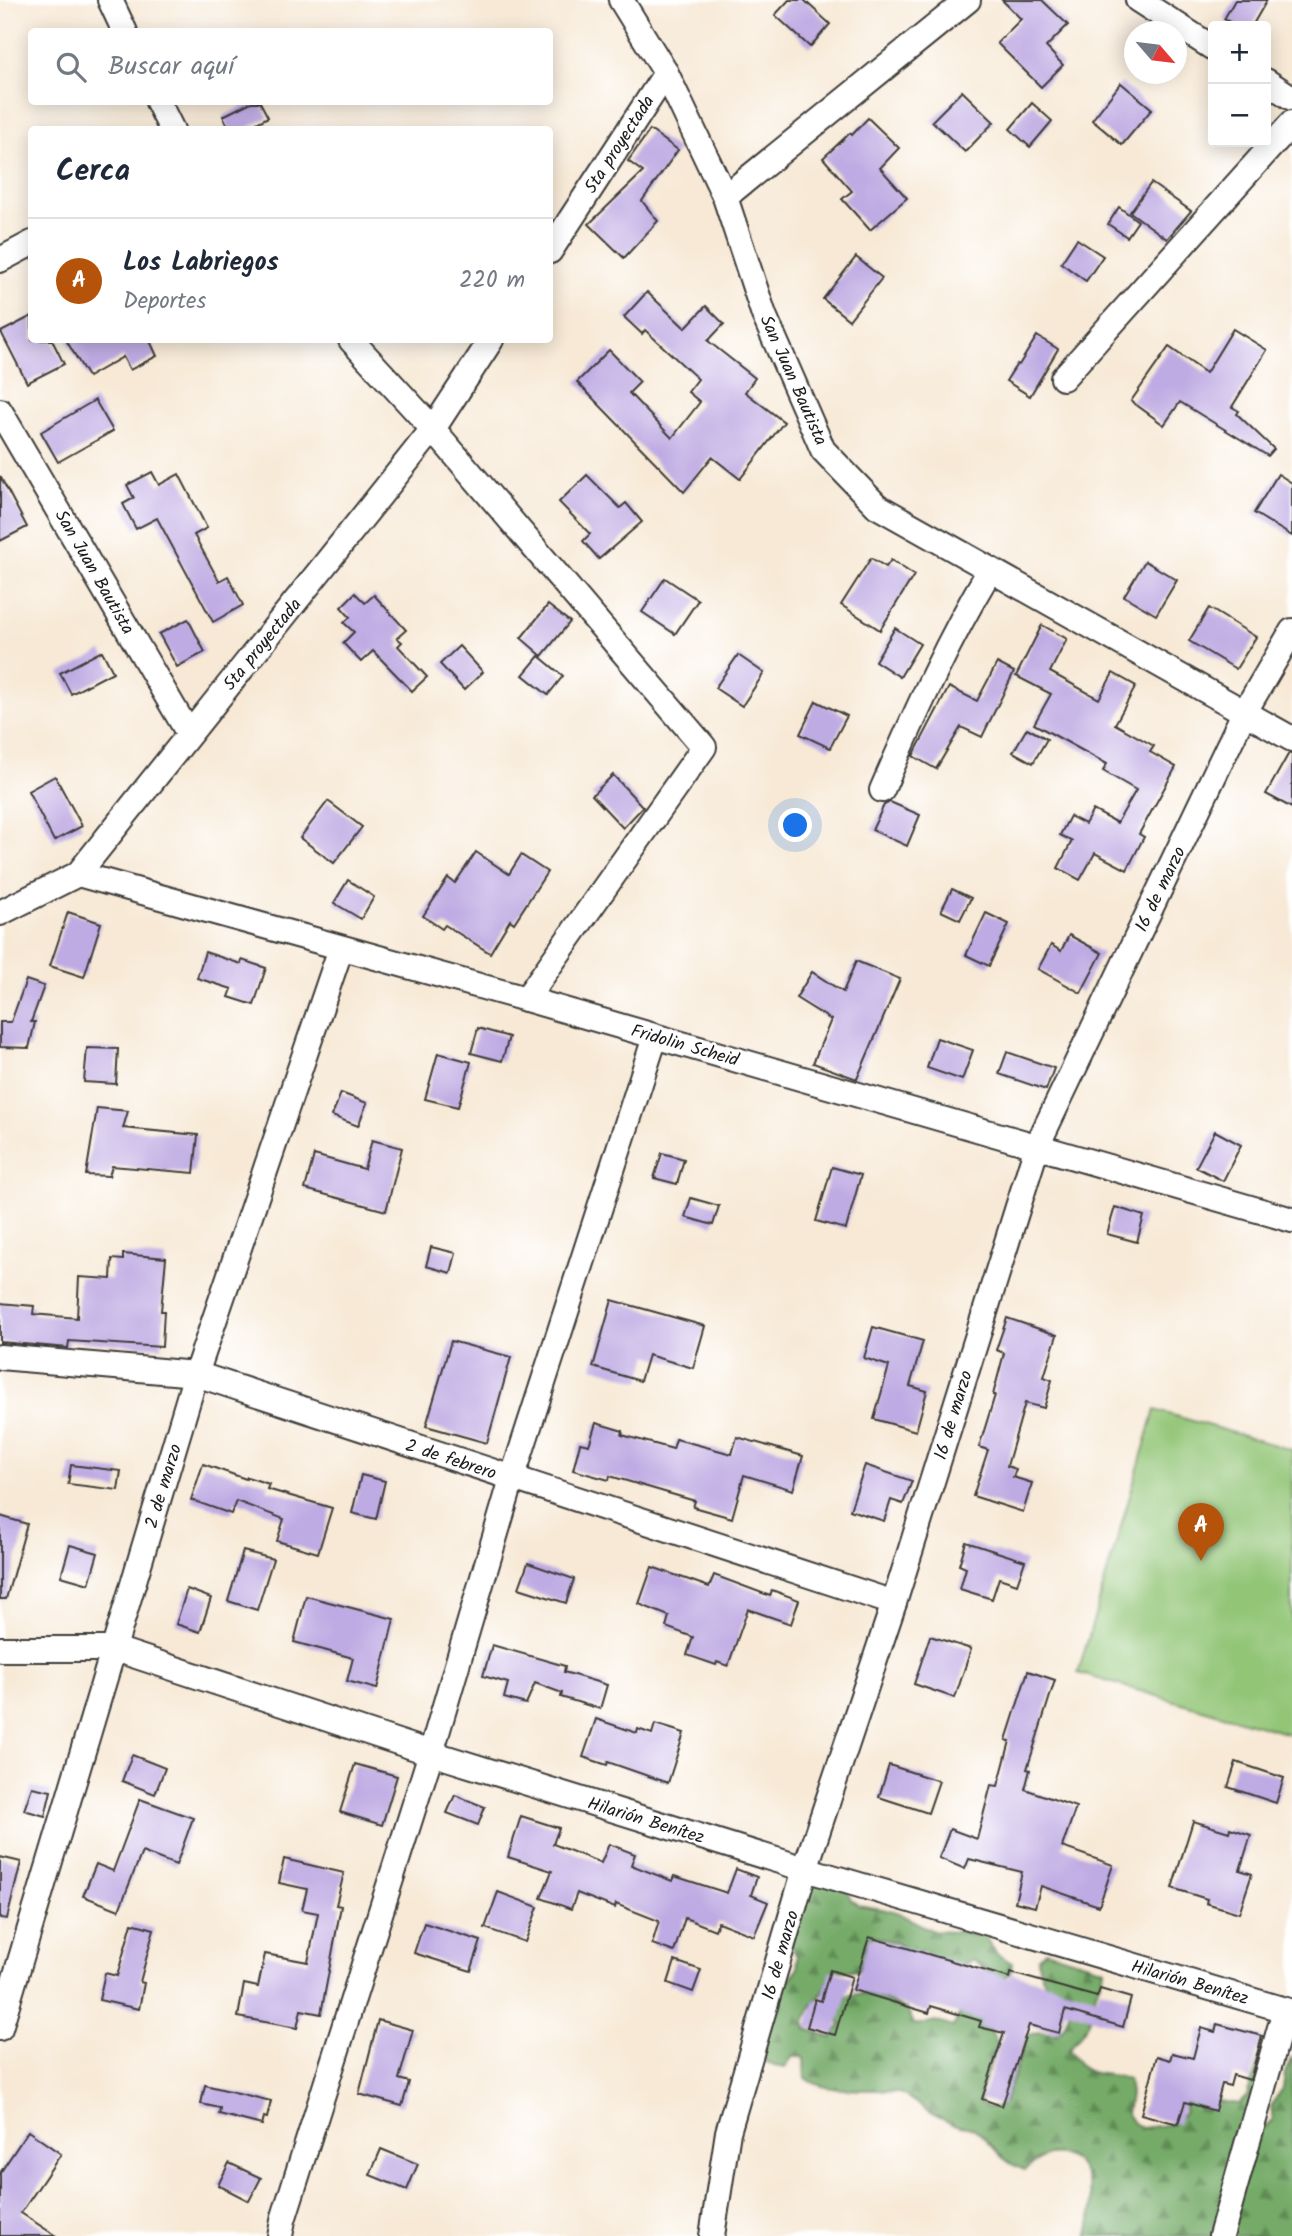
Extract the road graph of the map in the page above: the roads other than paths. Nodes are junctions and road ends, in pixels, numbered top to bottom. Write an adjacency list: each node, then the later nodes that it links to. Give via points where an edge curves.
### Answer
1 (110, 0): 5 (street)
2 (621, 0): 7 (street, San Juan Bautista)
3 (968, 0): 13 (street)
4 (1138, 0): 6 (street)
5 (123, 28)
6 (1208, 45)
7 (666, 73): 13 (street, San Juan Bautista); 15 (street, 5ta proyectada)
8 (1271, 84): 9 (street)
9 (1292, 98)
10 (160, 105): 12 (street)
11 (1292, 123): 19 (street)
12 (170, 126)
13 (725, 197): 22 (street, San Juan Bautista, via 764,315 823,450 877,506)
14 (28, 245): 16 (street)
15 (553, 246)
16 (0, 260)
17 (354, 343): 21 (street)
18 (489, 343): 21 (street, 5ta proyectada)
19 (1063, 378)
20 (0, 411): 25 (street, San Juan Bautista)
21 (433, 429): 25 (street, 5ta proyectada); 31 (street, via 704,747)
22 (990, 570): 24 (street, San Juan Bautista); 27 (street, via 924,694)
23 (1292, 631): 24 (street, 16 de marzo)
24 (1244, 713): 26 (street, San Juan Bautista); 33 (street, 16 de marzo)
25 (189, 734): 28 (street, 5ta proyectada)
26 (1292, 738)
27 (882, 790)
28 (78, 874): 29 (street, 5ta proyectada); 30 (street, Fridolin Scheid)
29 (0, 913)
30 (341, 948): 31 (street, Fridolin Scheid); 36 (street, 2 de marzo)
31 (526, 999): 32 (street, Fridolin Scheid)
32 (655, 1037): 33 (street, Fridolin Scheid); 37 (street)
33 (1037, 1146): 34 (street, Fridolin Scheid); 38 (street, 16 de marzo)
34 (1292, 1220)
35 (0, 1357): 36 (street, 2 de febrero)
36 (197, 1374): 37 (street, 2 de febrero); 39 (street, 2 de marzo)
37 (512, 1479): 38 (street, 2 de febrero); 41 (street)
38 (894, 1603): 42 (street, 16 de marzo)
39 (115, 1648): 40 (street, Hilarión Benítez); 41 (street, Hilarión Benítez); 44 (street, 2 de marzo)
40 (0, 1649)
41 (431, 1753): 42 (street, Hilarión Benítez); 45 (street)
42 (805, 1869): 43 (street, Hilarión Benítez); 46 (street, 16 de marzo, via 728,2132)
43 (1288, 2011): 47 (street)
44 (0, 2028)
45 (280, 2236)
46 (712, 2236)
47 (1221, 2236)

